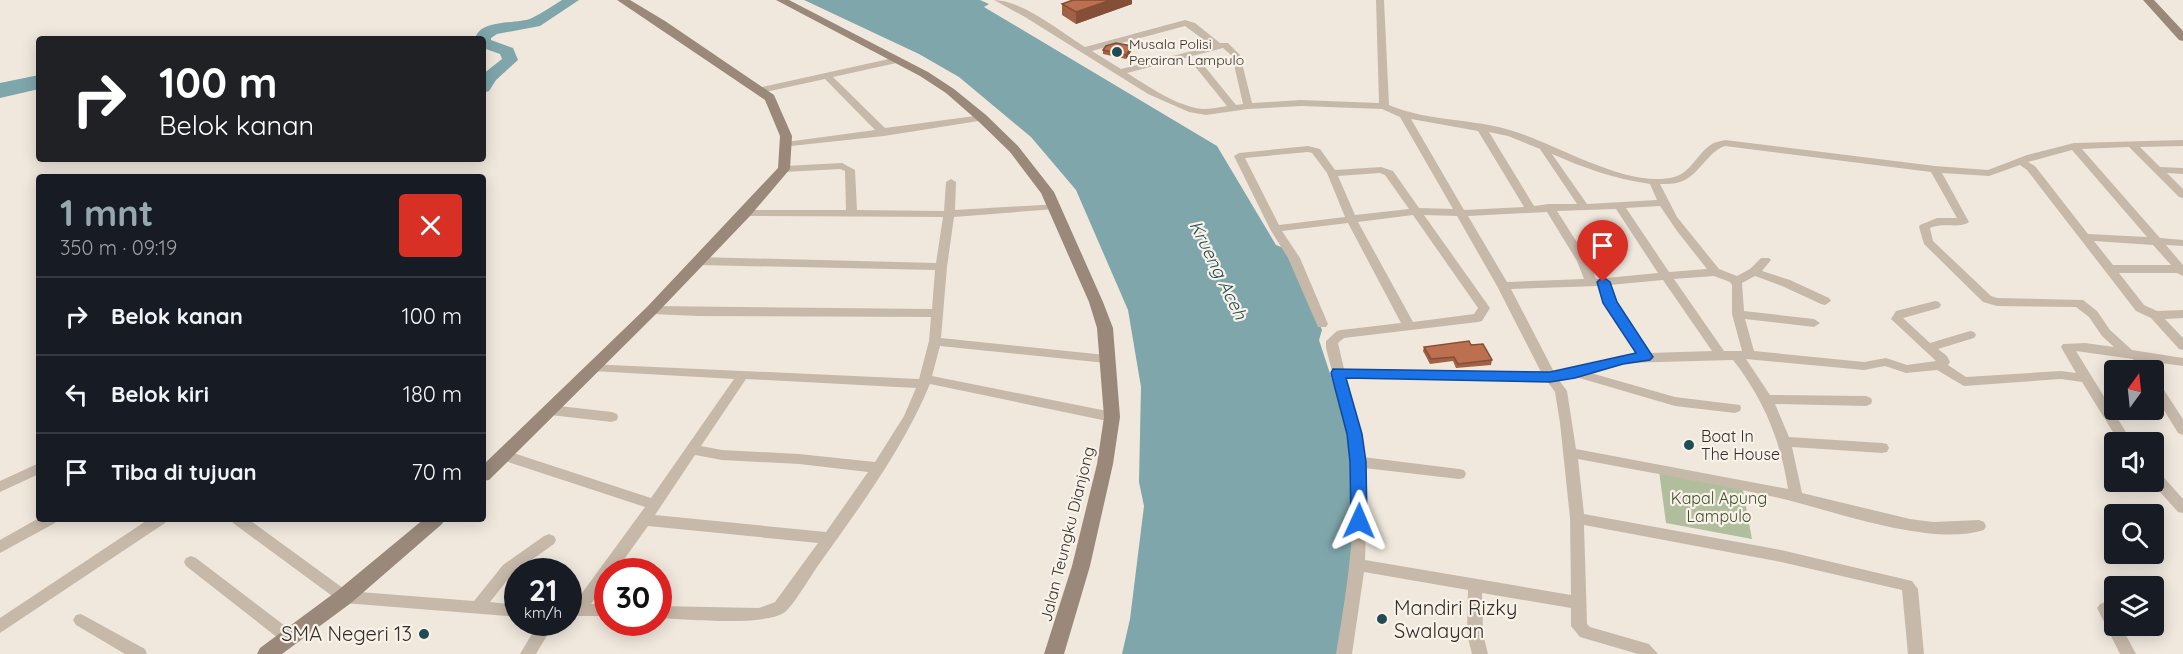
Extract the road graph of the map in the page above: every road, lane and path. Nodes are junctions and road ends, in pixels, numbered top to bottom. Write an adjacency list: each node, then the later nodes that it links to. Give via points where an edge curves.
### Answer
1 (622, 0): 13 (street)
2 (781, 0): 9 (street, Jalan Teungku Dianjong)
3 (998, 0): 8 (street)
4 (1380, 0): 15 (street)
5 (2148, 0): 6 (street)
6 (2182, 35)
7 (1218, 46): 8 (street, via 1185,23); 11 (street); 14 (street, via 1225,45 1236,55)
8 (1085, 50): 11 (street)
9 (898, 60): 12 (street); 18 (street, Jalan Teungku Dianjong, via 936,82)
10 (1198, 64): 16 (street)
11 (1120, 72): 16 (street, via 1192,111)
12 (827, 76): 13 (street); 20 (street)
13 (761, 90): 22 (street, via 773,102)
14 (1248, 106): 15 (street); 16 (street)
15 (1384, 106): 17 (street)
16 (1233, 108)
17 (1404, 115): 19 (street); 43 (street)
18 (982, 118): 20 (street); 38 (street, Jalan Teungku Dianjong, via 1025,161)
19 (1480, 128): 24 (street, via 1522,137); 40 (street)
20 (884, 133): 22 (street)
21 (2183, 143): 25 (street)
22 (786, 146): 27 (street)
23 (2074, 146): 25 (street); 26 (street); 49 (street)
24 (1544, 148): 32 (street, via 1589,166); 37 (street)
25 (2136, 149): 28 (street)
26 (2027, 165): 31 (street, via 1989,173); 48 (street)
27 (784, 169): 42 (street); 44 (street, via 842,166 850,170)
28 (2157, 170): 29 (street); 34 (street)
29 (2183, 171)
30 (1332, 173): 41 (street, via 1386,171); 46 (street); 47 (street, via 1316,151 1308,149 1239,156)
31 (1938, 174): 32 (street, via 1725,143 1715,146 1677,180); 76 (street, via 1964,222 1931,222 1924,227 1924,235 1987,299 2079,303)
32 (1654, 181): 35 (street)
33 (951, 182): 45 (street)
34 (2183, 195)
35 (1663, 203): 36 (street); 56 (street)
36 (1618, 204): 37 (street); 58 (street)
37 (1583, 205): 39 (street)
38 (1054, 206): 45 (street); 80 (street, Jalan Teungku Dianjong, via 1105,327)
39 (1549, 207): 40 (street); 59 (street)
40 (1530, 208): 43 (street)
41 (1415, 211): 43 (street); 46 (street); 71 (street, via 1484,308 1478,318)
42 (746, 213): 44 (street); 52 (street)
43 (1460, 213): 61 (street)
44 (852, 214): 45 (street)
45 (949, 214): 53 (street)
46 (1352, 220): 47 (street); 71 (street)
47 (1275, 229): 70 (street, via 1294,258)
48 (2085, 237): 49 (street); 54 (street)
49 (2158, 241): 50 (street); 55 (street)
50 (2183, 243)
51 (1765, 260): 57 (street)
52 (698, 261): 53 (street); 64 (street)
53 (941, 267): 65 (street)
54 (2109, 269): 55 (street); 68 (street, via 2140,308)
55 (2182, 270)
56 (1715, 272): 58 (street); 60 (street)
57 (1754, 272): 60 (street); 62 (street)
58 (1666, 276): 59 (street); 77 (street)
59 (1597, 281): 61 (street); 79 (street)
60 (1736, 281): 66 (street)
61 (1503, 286): 88 (street)
62 (1826, 301)
63 (1935, 305): 75 (street, via 1900,314 1897,319)
64 (652, 310): 65 (street); 84 (street)
65 (937, 313): 73 (street)
66 (1738, 314): 69 (street); 78 (street)
67 (2183, 314): 68 (street)
68 (2156, 315): 74 (street)
69 (1814, 323)
70 (1322, 324)
71 (1409, 326): 85 (street, via 1336,336 1332,348)
72 (1970, 335): 75 (street)
73 (935, 341): 80 (street); 90 (street)
74 (2183, 346)
75 (1928, 348): 83 (street, via 1943,358 1944,362)
76 (2132, 354): 81 (street); 82 (street); 89 (street, via 2067,347)
77 (1721, 356): 78 (street); 79 (street)
78 (1743, 356): 83 (street, via 1864,366 1886,363 1906,369); 91 (street)
79 (1646, 357): 86 (street, via 1623,359)
80 (1106, 359): 97 (street, Jalan Teungku Dianjong)
81 (2137, 360)
82 (2183, 362)
83 (1939, 364): 89 (street, via 1964,382 2061,375)
84 (593, 367): 87 (street); 95 (street)
85 (1338, 373): 88 (street); 105 (street)
86 (1575, 373): 88 (street); 94 (street, via 1663,400 1707,408)
87 (742, 376): 90 (street); 102 (street)
88 (1550, 377): 103 (street, via 1561,391)
89 (2085, 378): 99 (street)
90 (924, 382): 97 (street); 106 (street, via 910,417)
91 (1766, 399): 93 (street); 100 (street)
92 (2164, 400): 98 (street)
93 (1866, 401)
94 (1735, 408)
95 (550, 410): 96 (street); 104 (street)
96 (612, 417)
97 (1112, 417): 142 (street, Jalan Teungku Dianjong, via 1106,464)
98 (2183, 430)
99 (2119, 432)
100 (1783, 442): 101 (street); 112 (street, via 1793,469)
101 (1882, 448)
102 (693, 450): 106 (street); 113 (street)
103 (1570, 453): 112 (street); 115 (street)
104 (504, 455): 108 (street); 113 (street)
105 (1358, 462): 109 (street); 126 (street)
106 (878, 468): 122 (street)
107 (36, 469): 110 (street)
108 (486, 472)
109 (1459, 474)
110 (0, 487)
111 (2164, 487): 114 (street)
112 (1796, 496): 121 (street, via 1921,526)
113 (653, 504): 116 (street)
114 (2183, 508)
115 (1577, 518): 130 (street); 146 (street, via 1781,556 1907,585 1911,589)
116 (644, 520): 122 (street); 129 (street)
117 (45, 522): 124 (street)
118 (156, 522): 135 (street)
119 (242, 522): 128 (street)
120 (432, 522): 128 (street)
121 (1979, 526)
122 (828, 538): 133 (street, via 780,607 752,615)
123 (549, 540): 131 (street, via 508,569)
124 (0, 547)
125 (191, 562): 138 (street)
126 (1358, 565): 127 (street); 143 (street)
127 (1475, 584): 130 (street); 144 (street, via 1475,634)
128 (344, 597): 131 (street); 138 (street)
129 (582, 600)
130 (1579, 603): 145 (street, via 1582,630)
131 (477, 608): 132 (street)
132 (504, 610)
133 (672, 612)
134 (81, 620): 139 (street)
135 (0, 626)
136 (539, 636): 141 (street)
137 (2119, 636): 147 (street)
138 (288, 637): 140 (street)
139 (139, 654)
140 (267, 654)
141 (528, 654)
142 (1054, 654)
143 (1344, 654)
144 (1480, 654)
145 (1650, 654)
146 (1916, 654)
147 (2128, 654)

